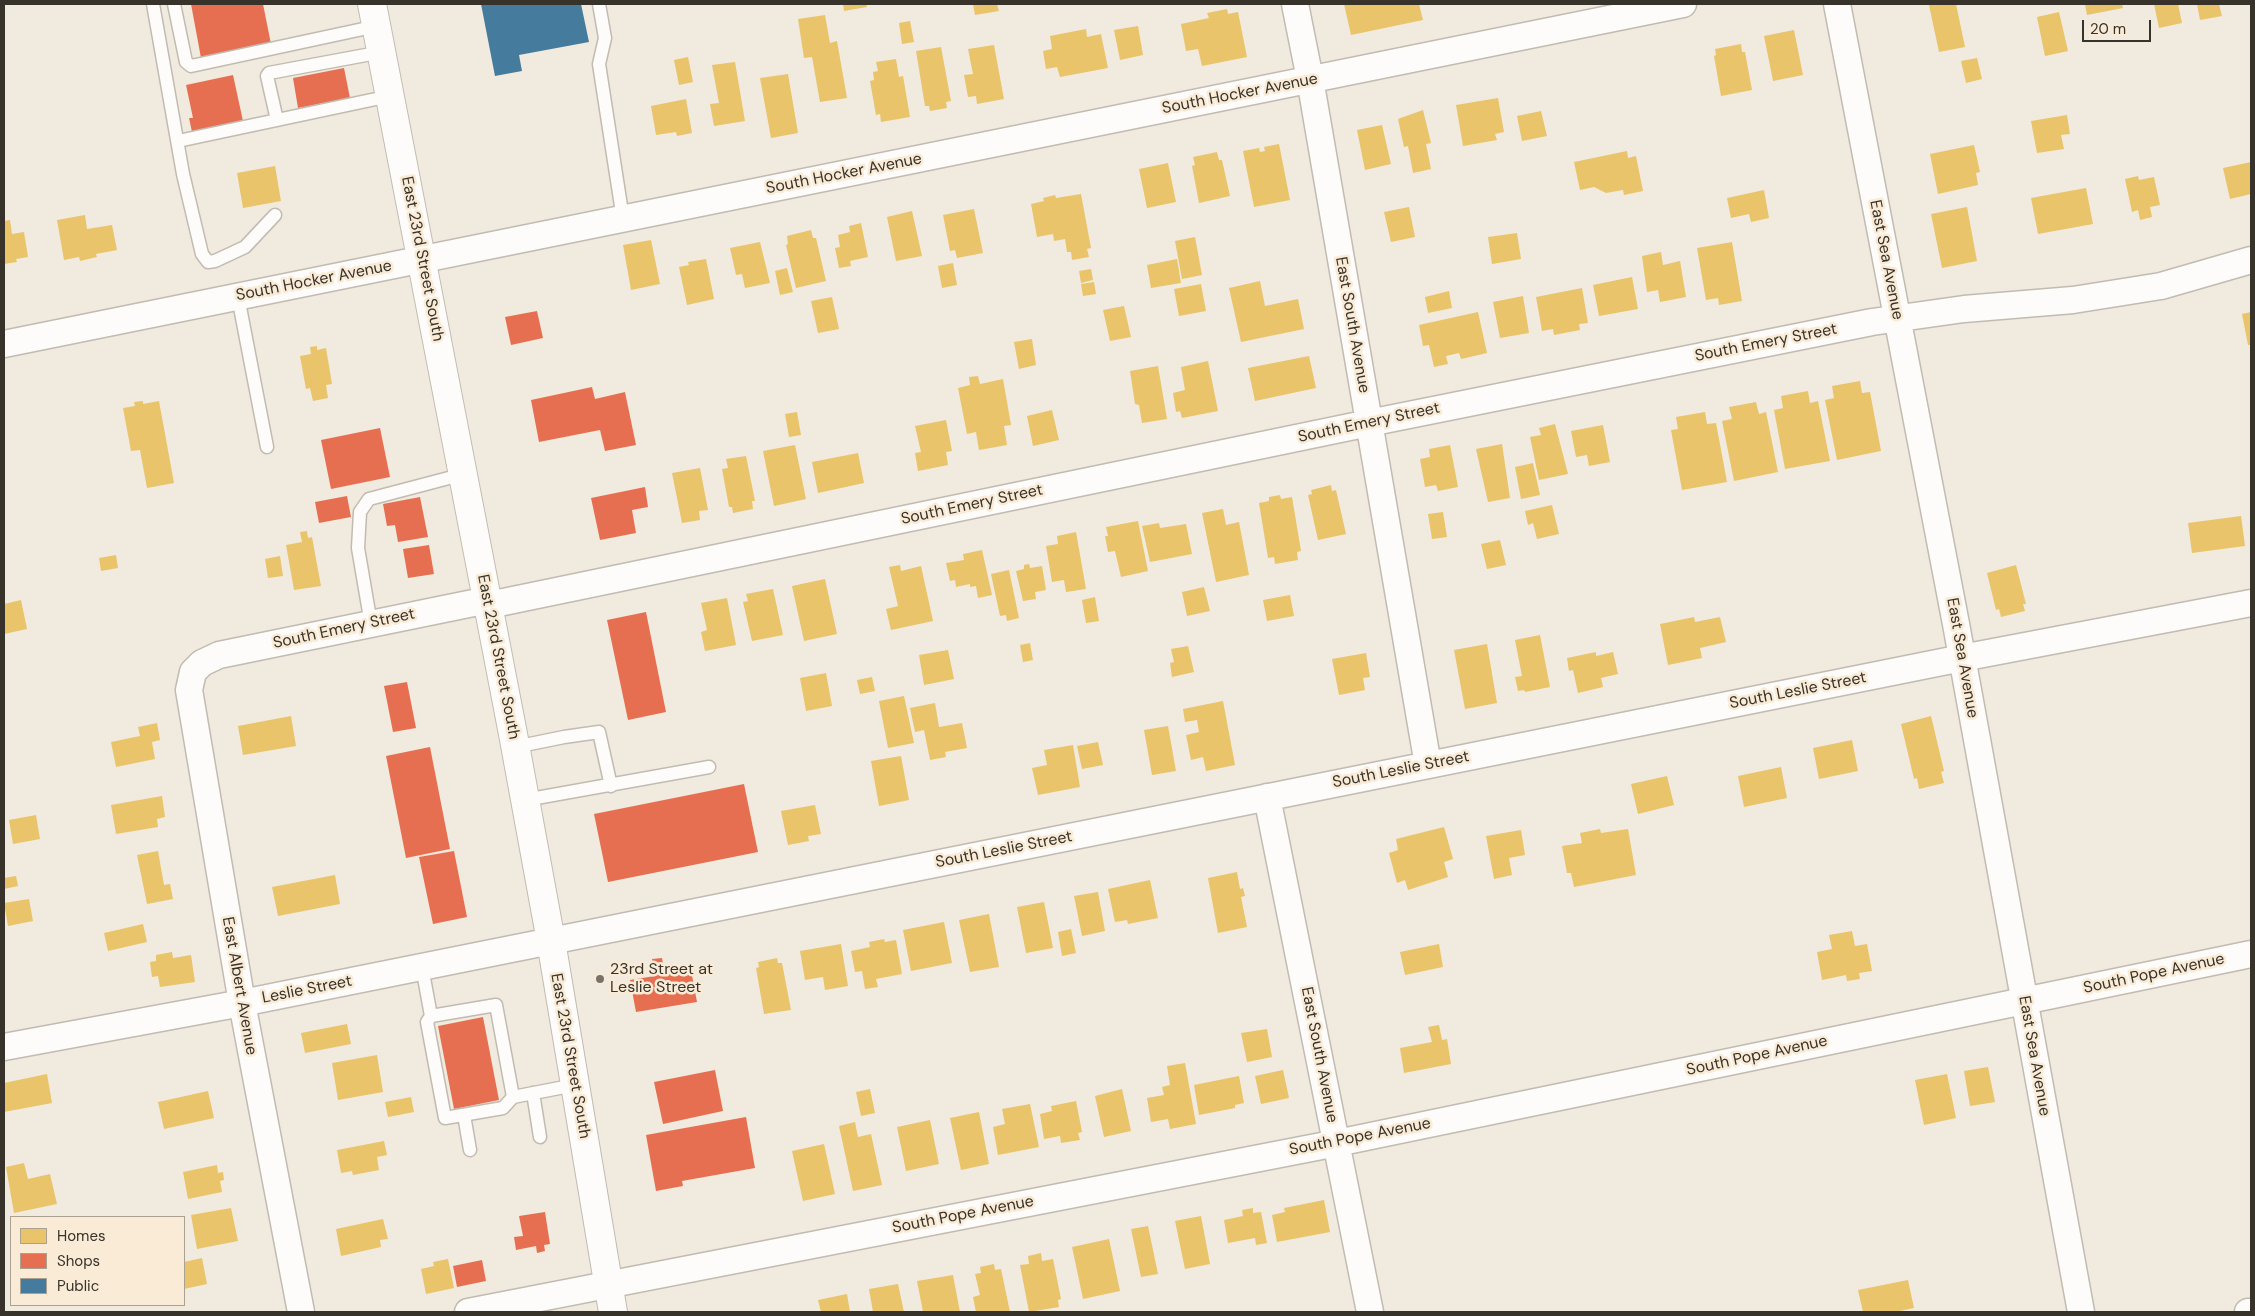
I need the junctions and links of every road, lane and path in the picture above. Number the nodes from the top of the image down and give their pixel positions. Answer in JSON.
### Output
{"nodes":[{"id":1,"x":152,"y":4,"type":"edge"},
{"id":2,"x":174,"y":4,"type":"edge"},
{"id":3,"x":599,"y":4,"type":"edge"},
{"id":4,"x":1295,"y":4,"type":"edge"},
{"id":5,"x":1683,"y":4,"type":"edge"},
{"id":6,"x":1837,"y":4,"type":"edge"},
{"id":7,"x":374,"y":15,"type":"edge"},
{"id":8,"x":382,"y":52,"type":"junction"},
{"id":9,"x":1310,"y":79,"type":"junction"},
{"id":10,"x":390,"y":96,"type":"junction"},
{"id":11,"x":276,"y":120,"type":"junction"},
{"id":12,"x":178,"y":141,"type":"junction"},
{"id":13,"x":275,"y":215,"type":"dead end"},
{"id":14,"x":624,"y":219,"type":"junction"},
{"id":15,"x":422,"y":260,"type":"junction"},
{"id":16,"x":2251,"y":260,"type":"edge"},
{"id":17,"x":238,"y":297,"type":"junction"},
{"id":18,"x":1898,"y":317,"type":"junction"},
{"id":19,"x":4,"y":344,"type":"edge"},
{"id":20,"x":1369,"y":423,"type":"junction"},
{"id":21,"x":267,"y":447,"type":"dead end"},
{"id":22,"x":464,"y":474,"type":"junction"},
{"id":23,"x":489,"y":603,"type":"junction"},
{"id":24,"x":2251,"y":603,"type":"edge"},
{"id":25,"x":371,"y":624,"type":"junction"},
{"id":26,"x":1962,"y":658,"type":"junction"},
{"id":27,"x":202,"y":663,"type":"joint"},
{"id":28,"x":515,"y":747,"type":"junction"},
{"id":29,"x":1428,"y":765,"type":"junction"},
{"id":30,"x":709,"y":767,"type":"dead end"},
{"id":31,"x":611,"y":786,"type":"junction"},
{"id":32,"x":1267,"y":797,"type":"junction"},
{"id":33,"x":525,"y":800,"type":"junction"},
{"id":34,"x":551,"y":941,"type":"junction"},
{"id":35,"x":2251,"y":954,"type":"edge"},
{"id":36,"x":422,"y":967,"type":"junction"},
{"id":37,"x":2024,"y":1001,"type":"junction"},
{"id":38,"x":242,"y":1003,"type":"junction"},
{"id":39,"x":431,"y":1016,"type":"junction"},
{"id":40,"x":4,"y":1047,"type":"edge"},
{"id":41,"x":575,"y":1085,"type":"junction"},
{"id":42,"x":533,"y":1093,"type":"junction"},
{"id":43,"x":513,"y":1097,"type":"junction"},
{"id":44,"x":464,"y":1115,"type":"junction"},
{"id":45,"x":540,"y":1137,"type":"dead end"},
{"id":46,"x":1336,"y":1143,"type":"junction"},
{"id":47,"x":470,"y":1150,"type":"dead end"},
{"id":48,"x":608,"y":1284,"type":"junction"},
{"id":49,"x":300,"y":1312,"type":"edge"},
{"id":50,"x":468,"y":1312,"type":"edge"},
{"id":51,"x":613,"y":1312,"type":"edge"},
{"id":52,"x":1370,"y":1312,"type":"edge"},
{"id":53,"x":2081,"y":1312,"type":"edge"}],
"edges":[{"from":1,"to":12,"type":"lane"},
{"from":2,"to":7,"type":"lane"},
{"from":3,"to":14,"type":"lane"},
{"from":4,"to":9,"type":"street","name":"East South Avenue"},
{"from":5,"to":9,"type":"street","name":"South Hocker Avenue"},
{"from":6,"to":18,"type":"street","name":"East Sea Avenue"},
{"from":7,"to":8,"type":"main road","name":"East 23rd Street South"},
{"from":8,"to":10,"type":"main road","name":"East 23rd Street South"},
{"from":8,"to":11,"type":"lane"},
{"from":9,"to":14,"type":"street","name":"South Hocker Avenue"},
{"from":9,"to":20,"type":"street","name":"East South Avenue"},
{"from":10,"to":11,"type":"lane"},
{"from":10,"to":15,"type":"main road","name":"East 23rd Street South"},
{"from":11,"to":12,"type":"lane"},
{"from":12,"to":13,"type":"lane"},
{"from":14,"to":15,"type":"street","name":"South Hocker Avenue"},
{"from":15,"to":17,"type":"street","name":"South Hocker Avenue"},
{"from":15,"to":22,"type":"main road","name":"East 23rd Street South"},
{"from":16,"to":18,"type":"street","name":"South Emery Street"},
{"from":17,"to":19,"type":"street","name":"South Hocker Avenue"},
{"from":17,"to":21,"type":"lane"},
{"from":18,"to":20,"type":"street","name":"South Emery Street"},
{"from":18,"to":26,"type":"street","name":"East Sea Avenue"},
{"from":20,"to":23,"type":"street","name":"South Emery Street"},
{"from":20,"to":29,"type":"street","name":"East South Avenue"},
{"from":22,"to":23,"type":"main road","name":"East 23rd Street South"},
{"from":22,"to":25,"type":"lane"},
{"from":23,"to":25,"type":"street","name":"South Emery Street"},
{"from":23,"to":28,"type":"main road","name":"East 23rd Street South"},
{"from":24,"to":26,"type":"street","name":"South Leslie Street"},
{"from":25,"to":27,"type":"street","name":"South Emery Street"},
{"from":26,"to":29,"type":"street","name":"South Leslie Street"},
{"from":26,"to":37,"type":"street","name":"East Sea Avenue"},
{"from":27,"to":38,"type":"street","name":"East Albert Avenue"},
{"from":28,"to":31,"type":"lane"},
{"from":28,"to":33,"type":"main road","name":"East 23rd Street South"},
{"from":29,"to":32,"type":"street","name":"South Leslie Street"},
{"from":30,"to":31,"type":"lane"},
{"from":31,"to":33,"type":"lane"},
{"from":32,"to":34,"type":"street","name":"South Leslie Street"},
{"from":32,"to":46,"type":"street","name":"East South Avenue"},
{"from":33,"to":34,"type":"main road","name":"East 23rd Street South"},
{"from":34,"to":36,"type":"street","name":"Leslie Street"},
{"from":34,"to":41,"type":"main road","name":"East 23rd Street South"},
{"from":35,"to":37,"type":"street","name":"South Pope Avenue"},
{"from":36,"to":38,"type":"street","name":"Leslie Street"},
{"from":36,"to":39,"type":"lane"},
{"from":37,"to":46,"type":"street","name":"South Pope Avenue"},
{"from":37,"to":53,"type":"street","name":"East Sea Avenue"},
{"from":38,"to":40,"type":"street","name":"Leslie Street"},
{"from":38,"to":49,"type":"street","name":"East Albert Avenue"},
{"from":39,"to":43,"type":"lane"},
{"from":39,"to":44,"type":"lane"},
{"from":41,"to":42,"type":"lane"},
{"from":41,"to":48,"type":"main road","name":"East 23rd Street South"},
{"from":42,"to":43,"type":"lane"},
{"from":42,"to":45,"type":"lane"},
{"from":43,"to":44,"type":"lane"},
{"from":44,"to":47,"type":"lane"},
{"from":46,"to":48,"type":"street","name":"South Pope Avenue"},
{"from":46,"to":52,"type":"street","name":"East South Avenue"},
{"from":48,"to":50,"type":"street","name":"South Pope Avenue"},
{"from":48,"to":51,"type":"main road","name":"East 23rd Street South"}]}
